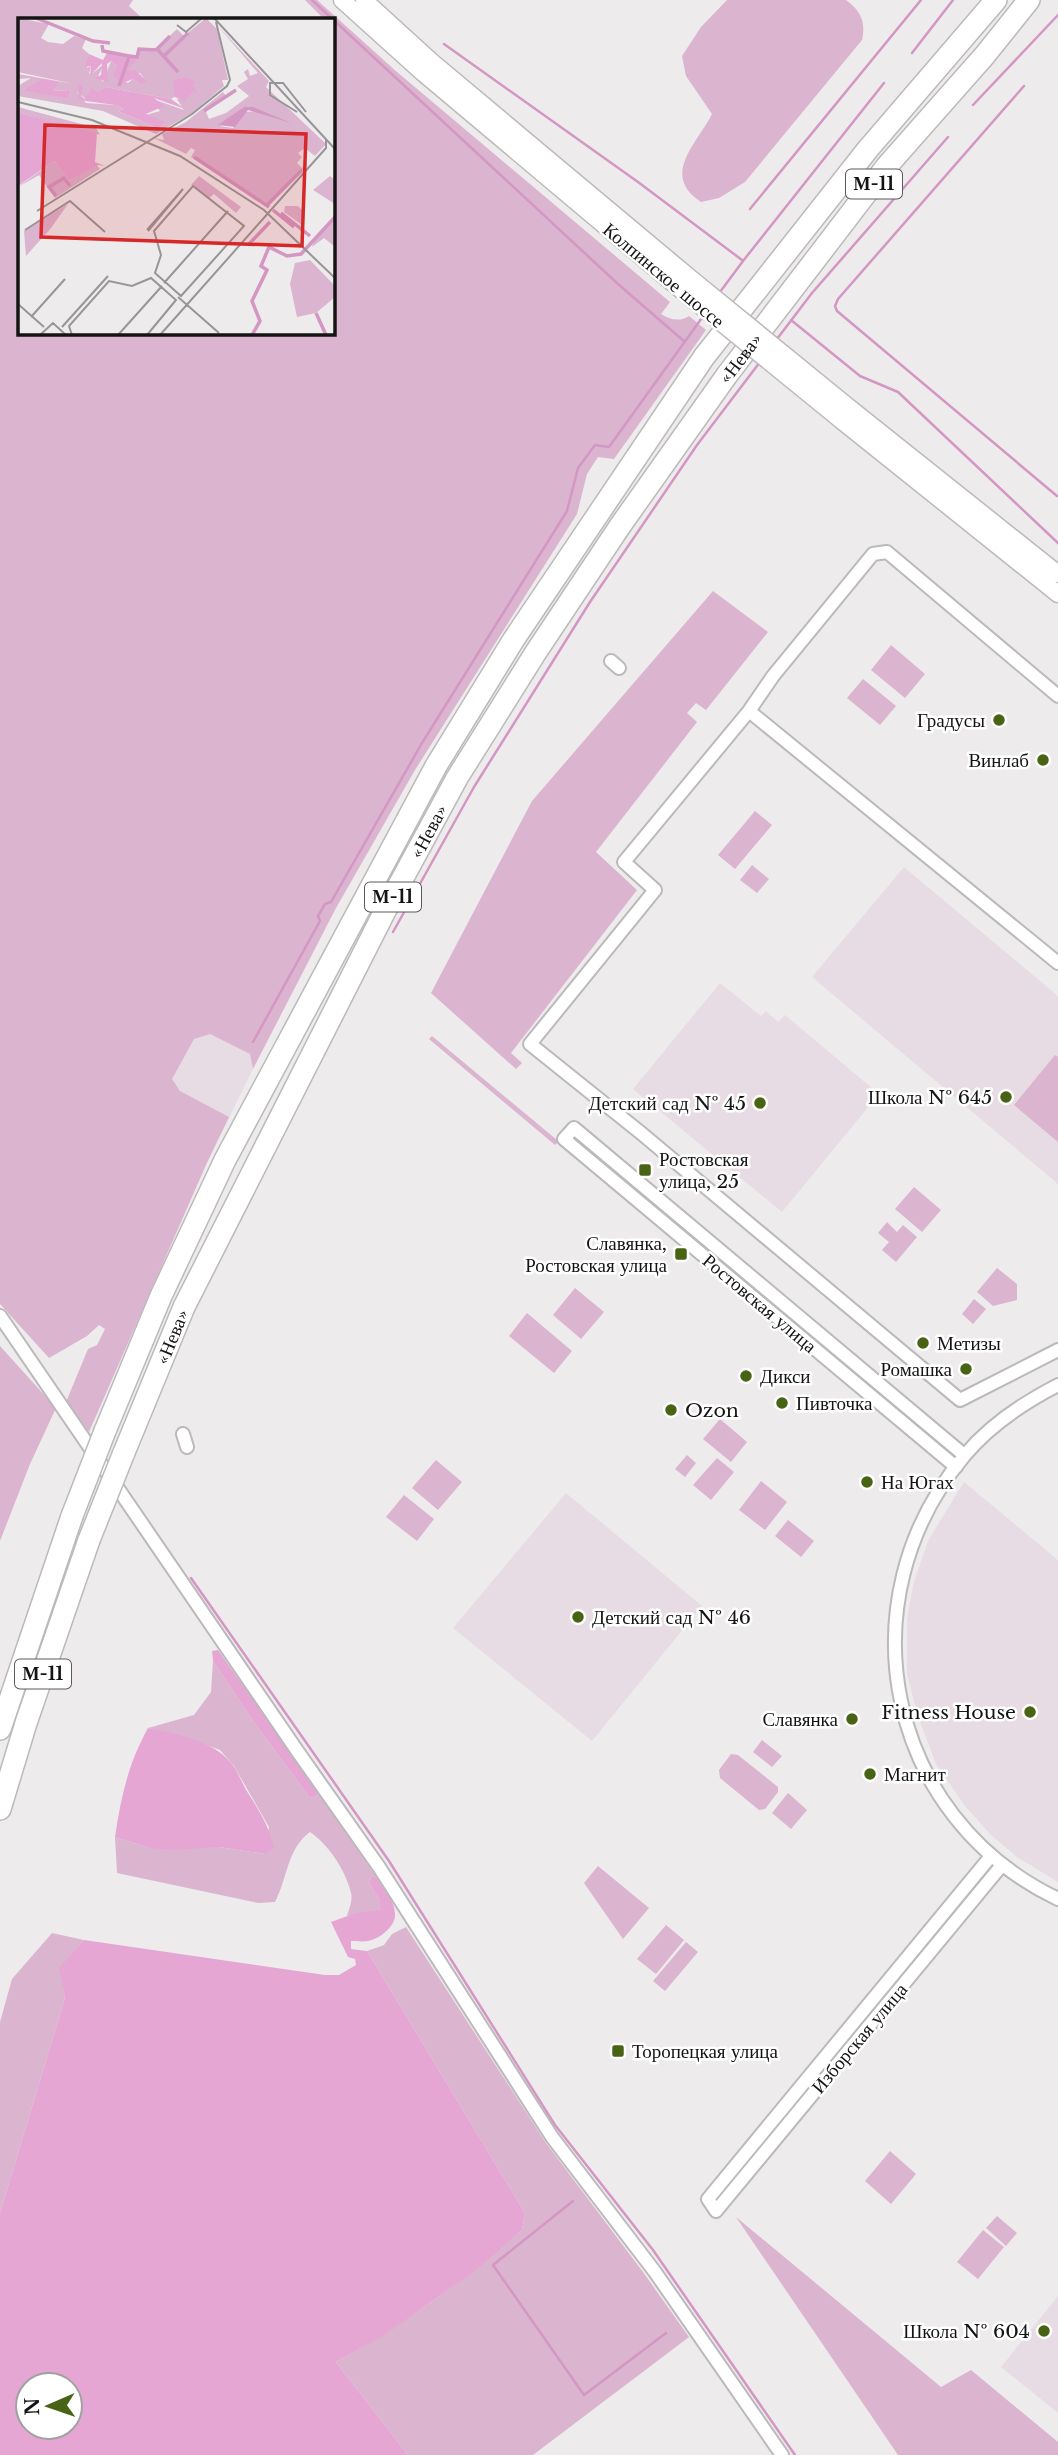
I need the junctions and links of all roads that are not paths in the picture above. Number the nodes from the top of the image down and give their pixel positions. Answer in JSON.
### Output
{"nodes":[{"id":1,"x":342,"y":0,"type":"edge"},
{"id":2,"x":364,"y":0,"type":"edge"},
{"id":3,"x":996,"y":0,"type":"edge"},
{"id":4,"x":1029,"y":0,"type":"edge"},
{"id":5,"x":685,"y":283,"type":"junction"},
{"id":6,"x":846,"y":415,"type":"junction"},
{"id":7,"x":1058,"y":575,"type":"edge"},
{"id":8,"x":1058,"y":594,"type":"edge"},
{"id":9,"x":1058,"y":696,"type":"edge"},
{"id":10,"x":749,"y":710,"type":"junction"},
{"id":11,"x":1058,"y":963,"type":"edge"},
{"id":12,"x":0,"y":1316,"type":"edge"},
{"id":13,"x":1058,"y":1350,"type":"edge"},
{"id":14,"x":1058,"y":1385,"type":"edge"},
{"id":15,"x":964,"y":1455,"type":"junction"},
{"id":16,"x":956,"y":1467,"type":"junction"},
{"id":17,"x":0,"y":1729,"type":"edge"},
{"id":18,"x":0,"y":1809,"type":"edge"},
{"id":19,"x":991,"y":1856,"type":"junction"},
{"id":20,"x":1002,"y":1865,"type":"junction"},
{"id":21,"x":1058,"y":1899,"type":"edge"},
{"id":22,"x":782,"y":2455,"type":"edge"}],
"edges":[{"from":1,"to":5,"type":"main road","name":"Колпинское шоссе"},
{"from":2,"to":5,"type":"main road","name":"Колпинское шоссе"},
{"from":3,"to":17,"type":"highway","name":"«Нева»","number":"М-11","bridge":true},
{"from":4,"to":18,"type":"highway","name":"«Нева»","number":"М-11","bridge":true},
{"from":5,"to":6,"type":"main road","name":"Колпинское шоссе","bridge":true},
{"from":6,"to":7,"type":"main road","name":"Колпинское шоссе"},
{"from":6,"to":8,"type":"main road","name":"Колпинское шоссе"},
{"from":9,"to":10,"type":"street"},
{"from":10,"to":11,"type":"street"},
{"from":10,"to":13,"type":"street"},
{"from":12,"to":22,"type":"street"},
{"from":14,"to":15,"type":"street"},
{"from":15,"to":16,"type":"street"},
{"from":15,"to":16,"type":"street","name":"Ростовская улица"},
{"from":16,"to":19,"type":"street"},
{"from":19,"to":20,"type":"street"},
{"from":19,"to":20,"type":"street","name":"Изборская улица"},
{"from":20,"to":21,"type":"street"}]}
